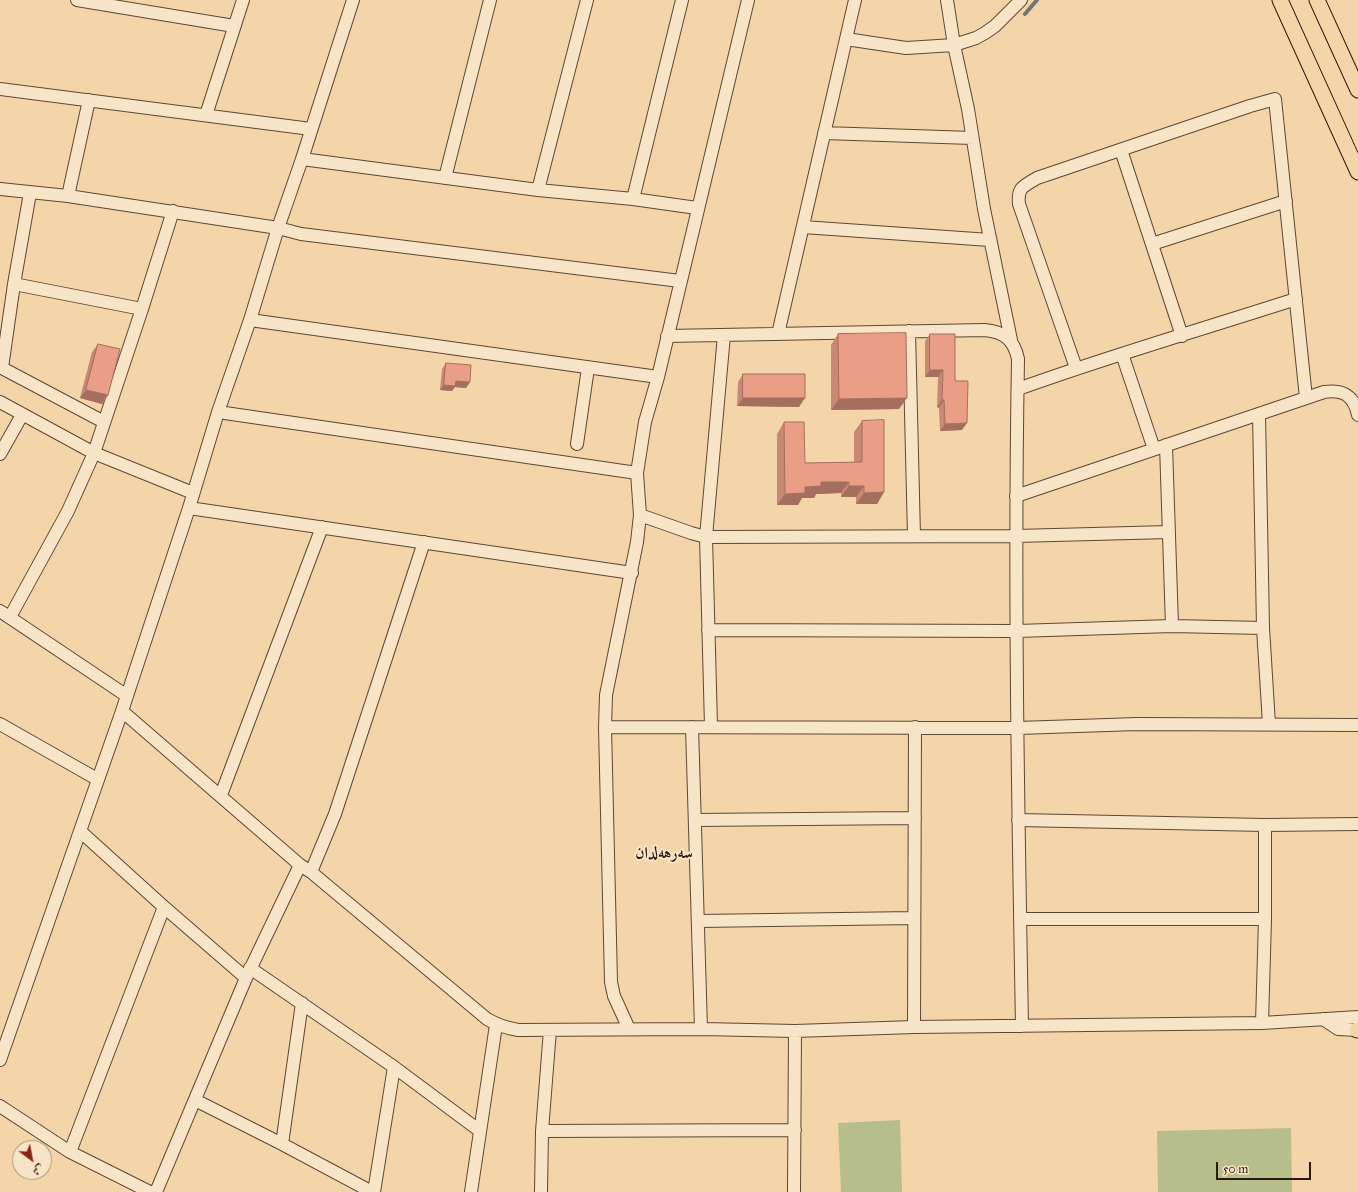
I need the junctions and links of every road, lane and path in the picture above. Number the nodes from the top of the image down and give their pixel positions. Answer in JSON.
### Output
{"nodes":[{"id":1,"x":77,"y":0,"type":"edge"},
{"id":2,"x":243,"y":0,"type":"edge"},
{"id":3,"x":353,"y":0,"type":"edge"},
{"id":4,"x":490,"y":0,"type":"edge"},
{"id":5,"x":587,"y":0,"type":"edge"},
{"id":6,"x":682,"y":0,"type":"edge"},
{"id":7,"x":748,"y":0,"type":"edge"},
{"id":8,"x":855,"y":0,"type":"edge"},
{"id":9,"x":947,"y":0,"type":"edge"},
{"id":10,"x":1021,"y":0,"type":"edge"},
{"id":11,"x":1280,"y":0,"type":"edge"},
{"id":12,"x":1317,"y":0,"type":"edge"},
{"id":13,"x":134,"y":5,"type":"edge"},
{"id":14,"x":234,"y":26,"type":"junction"},
{"id":15,"x":846,"y":39,"type":"junction"},
{"id":16,"x":954,"y":45,"type":"junction"},
{"id":17,"x":0,"y":89,"type":"edge"},
{"id":18,"x":1358,"y":90,"type":"edge"},
{"id":19,"x":89,"y":100,"type":"junction"},
{"id":20,"x":206,"y":115,"type":"junction"},
{"id":21,"x":311,"y":129,"type":"junction"},
{"id":22,"x":824,"y":133,"type":"junction"},
{"id":23,"x":972,"y":138,"type":"junction"},
{"id":24,"x":1121,"y":150,"type":"junction"},
{"id":25,"x":302,"y":159,"type":"junction"},
{"id":26,"x":1358,"y":172,"type":"edge"},
{"id":27,"x":445,"y":178,"type":"junction"},
{"id":28,"x":0,"y":189,"type":"edge"},
{"id":29,"x":538,"y":190,"type":"junction"},
{"id":30,"x":30,"y":193,"type":"junction"},
{"id":31,"x":68,"y":196,"type":"junction"},
{"id":32,"x":633,"y":199,"type":"junction"},
{"id":33,"x":1286,"y":201,"type":"junction"},
{"id":34,"x":697,"y":208,"type":"junction"},
{"id":35,"x":173,"y":211,"type":"junction"},
{"id":36,"x":803,"y":227,"type":"junction"},
{"id":37,"x":278,"y":228,"type":"junction"},
{"id":38,"x":990,"y":240,"type":"junction"},
{"id":39,"x":1152,"y":244,"type":"junction"},
{"id":40,"x":680,"y":281,"type":"junction"},
{"id":41,"x":14,"y":284,"type":"junction"},
{"id":42,"x":1296,"y":299,"type":"junction"},
{"id":43,"x":142,"y":309,"type":"junction"},
{"id":44,"x":250,"y":320,"type":"junction"},
{"id":45,"x":910,"y":331,"type":"junction"},
{"id":46,"x":778,"y":334,"type":"junction"},
{"id":47,"x":724,"y":335,"type":"junction"},
{"id":48,"x":667,"y":336,"type":"junction"},
{"id":49,"x":1182,"y":336,"type":"junction"},
{"id":50,"x":1011,"y":340,"type":"junction"},
{"id":51,"x":1122,"y":354,"type":"junction"},
{"id":52,"x":1,"y":367,"type":"edge"},
{"id":53,"x":588,"y":368,"type":"junction"},
{"id":54,"x":1076,"y":368,"type":"junction"},
{"id":55,"x":658,"y":377,"type":"junction"},
{"id":56,"x":1018,"y":389,"type":"junction"},
{"id":57,"x":1306,"y":398,"type":"junction"},
{"id":58,"x":0,"y":402,"type":"edge"},
{"id":59,"x":218,"y":412,"type":"junction"},
{"id":60,"x":1259,"y":414,"type":"junction"},
{"id":61,"x":22,"y":415,"type":"junction"},
{"id":62,"x":1358,"y":415,"type":"edge"},
{"id":63,"x":104,"y":422,"type":"junction"},
{"id":64,"x":577,"y":444,"type":"dead end"},
{"id":65,"x":1166,"y":445,"type":"junction"},
{"id":66,"x":1154,"y":449,"type":"junction"},
{"id":67,"x":94,"y":453,"type":"junction"},
{"id":68,"x":0,"y":454,"type":"edge"},
{"id":69,"x":637,"y":473,"type":"junction"},
{"id":70,"x":193,"y":494,"type":"junction"},
{"id":71,"x":1016,"y":496,"type":"junction"},
{"id":72,"x":189,"y":508,"type":"junction"},
{"id":73,"x":640,"y":515,"type":"junction"},
{"id":74,"x":322,"y":527,"type":"junction"},
{"id":75,"x":1169,"y":532,"type":"junction"},
{"id":76,"x":706,"y":536,"type":"junction"},
{"id":77,"x":914,"y":536,"type":"junction"},
{"id":78,"x":1016,"y":536,"type":"junction"},
{"id":79,"x":424,"y":542,"type":"junction"},
{"id":80,"x":632,"y":572,"type":"junction"},
{"id":81,"x":5,"y":614,"type":"edge"},
{"id":82,"x":1172,"y":626,"type":"junction"},
{"id":83,"x":1263,"y":628,"type":"junction"},
{"id":84,"x":708,"y":630,"type":"junction"},
{"id":85,"x":1017,"y":631,"type":"junction"},
{"id":86,"x":127,"y":696,"type":"junction"},
{"id":87,"x":122,"y":711,"type":"junction"},
{"id":88,"x":1269,"y":724,"type":"junction"},
{"id":89,"x":0,"y":725,"type":"edge"},
{"id":90,"x":1358,"y":725,"type":"edge"},
{"id":91,"x":711,"y":726,"type":"junction"},
{"id":92,"x":605,"y":727,"type":"junction"},
{"id":93,"x":692,"y":727,"type":"junction"},
{"id":94,"x":915,"y":727,"type":"junction"},
{"id":95,"x":1018,"y":728,"type":"junction"},
{"id":96,"x":97,"y":779,"type":"junction"},
{"id":97,"x":221,"y":795,"type":"junction"},
{"id":98,"x":915,"y":818,"type":"junction"},
{"id":99,"x":695,"y":820,"type":"junction"},
{"id":100,"x":1018,"y":820,"type":"junction"},
{"id":101,"x":1358,"y":824,"type":"edge"},
{"id":102,"x":1265,"y":825,"type":"junction"},
{"id":103,"x":80,"y":831,"type":"junction"},
{"id":104,"x":300,"y":865,"type":"junction"},
{"id":105,"x":311,"y":872,"type":"junction"},
{"id":106,"x":164,"y":907,"type":"junction"},
{"id":107,"x":914,"y":918,"type":"junction"},
{"id":108,"x":1265,"y":918,"type":"junction"},
{"id":109,"x":1020,"y":919,"type":"junction"},
{"id":110,"x":698,"y":921,"type":"junction"},
{"id":111,"x":248,"y":973,"type":"junction"},
{"id":112,"x":302,"y":1003,"type":"junction"},
{"id":113,"x":1262,"y":1023,"type":"junction"},
{"id":114,"x":496,"y":1025,"type":"junction"},
{"id":115,"x":1022,"y":1026,"type":"junction"},
{"id":116,"x":1358,"y":1026,"type":"edge"},
{"id":117,"x":914,"y":1027,"type":"junction"},
{"id":118,"x":629,"y":1029,"type":"junction"},
{"id":119,"x":701,"y":1029,"type":"junction"},
{"id":120,"x":550,"y":1030,"type":"junction"},
{"id":121,"x":795,"y":1031,"type":"junction"},
{"id":122,"x":0,"y":1060,"type":"edge"},
{"id":123,"x":394,"y":1067,"type":"junction"},
{"id":124,"x":195,"y":1100,"type":"junction"},
{"id":125,"x":0,"y":1106,"type":"edge"},
{"id":126,"x":795,"y":1130,"type":"junction"},
{"id":127,"x":480,"y":1131,"type":"junction"},
{"id":128,"x":542,"y":1131,"type":"junction"},
{"id":129,"x":282,"y":1144,"type":"junction"},
{"id":130,"x":70,"y":1152,"type":"junction"},
{"id":131,"x":150,"y":1192,"type":"edge"},
{"id":132,"x":156,"y":1192,"type":"edge"},
{"id":133,"x":373,"y":1192,"type":"edge"},
{"id":134,"x":471,"y":1192,"type":"edge"},
{"id":135,"x":541,"y":1192,"type":"edge"},
{"id":136,"x":794,"y":1192,"type":"edge"}],
"edges":[{"from":1,"to":13,"type":"street"},
{"from":2,"to":14,"type":"street"},
{"from":3,"to":21,"type":"street"},
{"from":4,"to":27,"type":"street"},
{"from":5,"to":29,"type":"street"},
{"from":6,"to":32,"type":"street"},
{"from":7,"to":34,"type":"street"},
{"from":8,"to":15,"type":"street"},
{"from":9,"to":16,"type":"street"},
{"from":10,"to":16,"type":"street"},
{"from":11,"to":26,"type":"main road"},
{"from":12,"to":18,"type":"main road"},
{"from":13,"to":14,"type":"street"},
{"from":14,"to":20,"type":"street"},
{"from":15,"to":16,"type":"street"},
{"from":15,"to":22,"type":"street"},
{"from":16,"to":23,"type":"street"},
{"from":17,"to":19,"type":"street"},
{"from":19,"to":20,"type":"street"},
{"from":19,"to":31,"type":"street"},
{"from":20,"to":21,"type":"street"},
{"from":21,"to":25,"type":"street"},
{"from":22,"to":23,"type":"street"},
{"from":22,"to":36,"type":"street"},
{"from":23,"to":38,"type":"street"},
{"from":24,"to":33,"type":"street"},
{"from":24,"to":39,"type":"street"},
{"from":24,"to":54,"type":"street"},
{"from":25,"to":27,"type":"street"},
{"from":25,"to":37,"type":"street"},
{"from":27,"to":29,"type":"street"},
{"from":28,"to":30,"type":"street"},
{"from":29,"to":32,"type":"street"},
{"from":30,"to":31,"type":"street"},
{"from":30,"to":41,"type":"street"},
{"from":31,"to":35,"type":"street"},
{"from":32,"to":34,"type":"street"},
{"from":33,"to":39,"type":"street"},
{"from":33,"to":42,"type":"street"},
{"from":34,"to":40,"type":"street"},
{"from":35,"to":37,"type":"street"},
{"from":35,"to":43,"type":"street"},
{"from":36,"to":38,"type":"street"},
{"from":36,"to":46,"type":"street"},
{"from":37,"to":40,"type":"street"},
{"from":37,"to":44,"type":"street"},
{"from":38,"to":50,"type":"street"},
{"from":39,"to":49,"type":"street"},
{"from":40,"to":48,"type":"street"},
{"from":41,"to":43,"type":"street"},
{"from":41,"to":52,"type":"street"},
{"from":42,"to":49,"type":"street"},
{"from":42,"to":57,"type":"street"},
{"from":43,"to":63,"type":"street"},
{"from":44,"to":53,"type":"street"},
{"from":44,"to":59,"type":"street"},
{"from":45,"to":46,"type":"street"},
{"from":45,"to":50,"type":"street"},
{"from":45,"to":77,"type":"street"},
{"from":46,"to":47,"type":"street"},
{"from":47,"to":48,"type":"street"},
{"from":47,"to":76,"type":"street"},
{"from":48,"to":55,"type":"street"},
{"from":49,"to":51,"type":"street"},
{"from":50,"to":56,"type":"street"},
{"from":51,"to":54,"type":"street"},
{"from":51,"to":66,"type":"street"},
{"from":52,"to":63,"type":"street"},
{"from":53,"to":55,"type":"street"},
{"from":53,"to":64,"type":"street"},
{"from":54,"to":56,"type":"street"},
{"from":55,"to":69,"type":"street"},
{"from":56,"to":71,"type":"street"},
{"from":57,"to":60,"type":"street"},
{"from":57,"to":62,"type":"street"},
{"from":58,"to":61,"type":"street"},
{"from":59,"to":69,"type":"street"},
{"from":59,"to":70,"type":"street"},
{"from":60,"to":65,"type":"street"},
{"from":60,"to":83,"type":"street"},
{"from":61,"to":67,"type":"street"},
{"from":61,"to":68,"type":"street"},
{"from":63,"to":67,"type":"street"},
{"from":65,"to":66,"type":"street"},
{"from":65,"to":75,"type":"street"},
{"from":66,"to":71,"type":"street"},
{"from":67,"to":70,"type":"street"},
{"from":67,"to":81,"type":"street"},
{"from":69,"to":73,"type":"street"},
{"from":70,"to":72,"type":"street"},
{"from":71,"to":78,"type":"street"},
{"from":72,"to":74,"type":"street"},
{"from":72,"to":86,"type":"street"},
{"from":73,"to":76,"type":"street"},
{"from":73,"to":80,"type":"street"},
{"from":74,"to":79,"type":"street"},
{"from":74,"to":97,"type":"street"},
{"from":75,"to":78,"type":"street"},
{"from":75,"to":82,"type":"street"},
{"from":76,"to":77,"type":"street"},
{"from":76,"to":84,"type":"street"},
{"from":77,"to":78,"type":"street"},
{"from":78,"to":85,"type":"street"},
{"from":79,"to":80,"type":"street"},
{"from":79,"to":105,"type":"street"},
{"from":80,"to":92,"type":"street"},
{"from":81,"to":86,"type":"street"},
{"from":82,"to":83,"type":"street"},
{"from":82,"to":85,"type":"street"},
{"from":83,"to":88,"type":"street"},
{"from":84,"to":85,"type":"street"},
{"from":84,"to":91,"type":"street"},
{"from":85,"to":95,"type":"street"},
{"from":86,"to":87,"type":"street"},
{"from":87,"to":96,"type":"street"},
{"from":87,"to":97,"type":"street"},
{"from":88,"to":90,"type":"street"},
{"from":88,"to":95,"type":"street"},
{"from":89,"to":96,"type":"street"},
{"from":91,"to":93,"type":"street"},
{"from":91,"to":94,"type":"street"},
{"from":92,"to":93,"type":"street"},
{"from":92,"to":118,"type":"street"},
{"from":93,"to":99,"type":"street"},
{"from":94,"to":95,"type":"street"},
{"from":94,"to":98,"type":"street"},
{"from":95,"to":100,"type":"street"},
{"from":96,"to":103,"type":"street"},
{"from":97,"to":104,"type":"street"},
{"from":98,"to":99,"type":"street"},
{"from":98,"to":107,"type":"street"},
{"from":99,"to":110,"type":"street"},
{"from":100,"to":102,"type":"street"},
{"from":100,"to":109,"type":"street"},
{"from":101,"to":102,"type":"street"},
{"from":102,"to":108,"type":"street"},
{"from":103,"to":106,"type":"street"},
{"from":103,"to":122,"type":"street"},
{"from":104,"to":105,"type":"street"},
{"from":104,"to":111,"type":"street"},
{"from":105,"to":114,"type":"street"},
{"from":106,"to":111,"type":"street"},
{"from":106,"to":130,"type":"street"},
{"from":107,"to":110,"type":"street"},
{"from":107,"to":117,"type":"street"},
{"from":108,"to":109,"type":"street"},
{"from":108,"to":113,"type":"street"},
{"from":109,"to":115,"type":"street"},
{"from":110,"to":119,"type":"street"},
{"from":111,"to":112,"type":"street"},
{"from":111,"to":124,"type":"street"},
{"from":112,"to":123,"type":"street"},
{"from":112,"to":129,"type":"street"},
{"from":113,"to":115,"type":"street"},
{"from":113,"to":116,"type":"street"},
{"from":114,"to":120,"type":"street"},
{"from":114,"to":127,"type":"street"},
{"from":115,"to":117,"type":"street"},
{"from":117,"to":121,"type":"street"},
{"from":118,"to":119,"type":"street"},
{"from":118,"to":120,"type":"street"},
{"from":119,"to":121,"type":"street"},
{"from":120,"to":128,"type":"street"},
{"from":121,"to":126,"type":"street"},
{"from":123,"to":127,"type":"street"},
{"from":123,"to":133,"type":"street"},
{"from":124,"to":129,"type":"street"},
{"from":124,"to":132,"type":"street"},
{"from":125,"to":130,"type":"street"},
{"from":126,"to":128,"type":"street"},
{"from":126,"to":136,"type":"street"},
{"from":127,"to":134,"type":"street"},
{"from":128,"to":135,"type":"street"},
{"from":129,"to":133,"type":"street"},
{"from":130,"to":131,"type":"street"}]}
